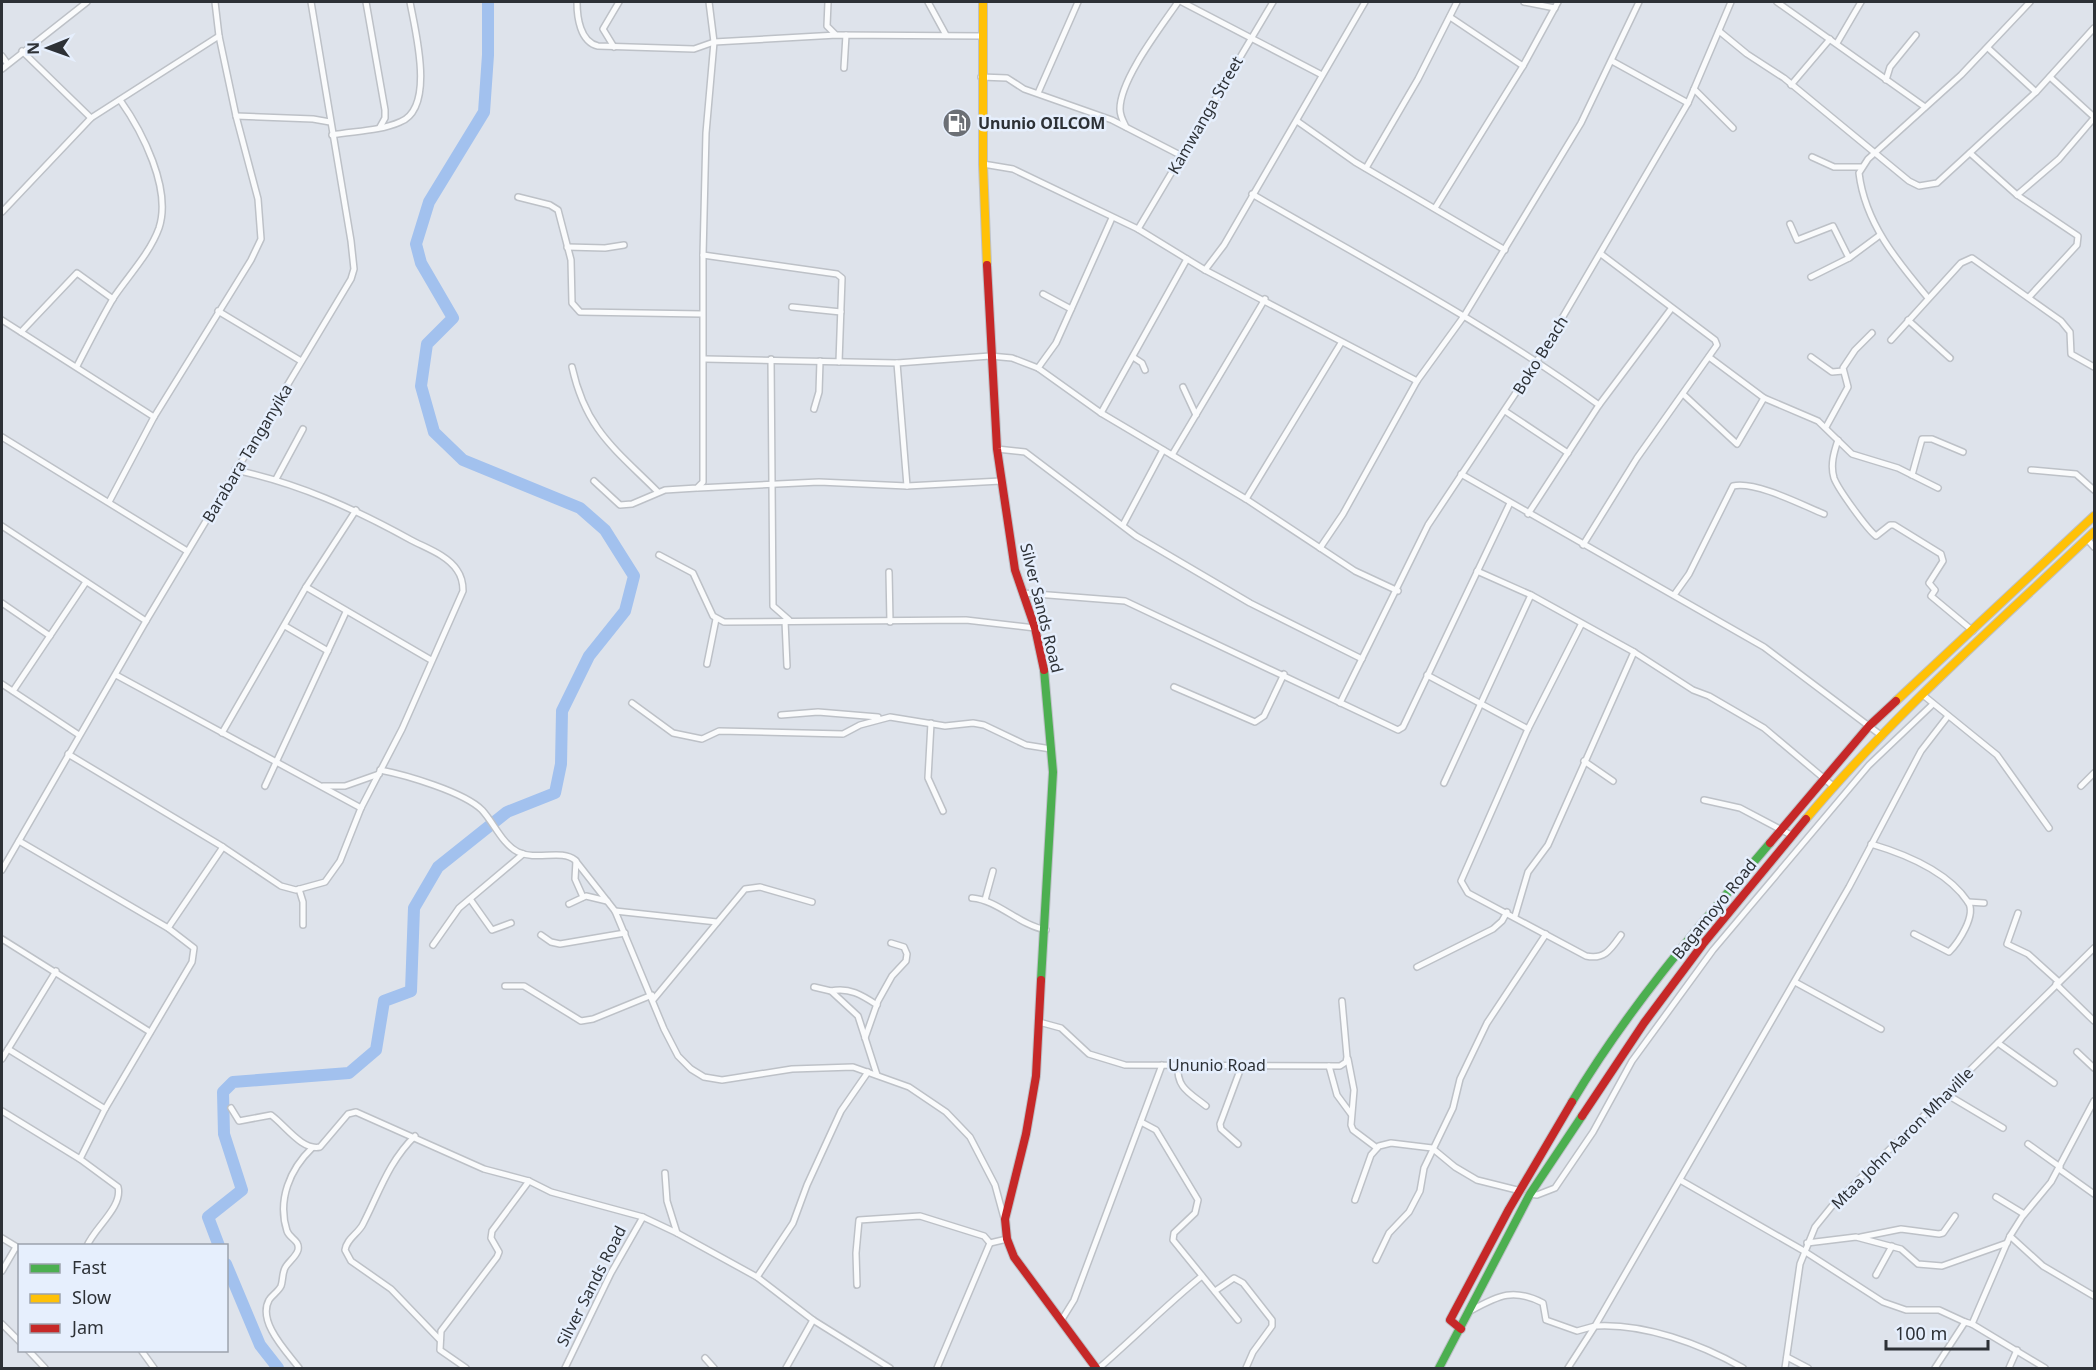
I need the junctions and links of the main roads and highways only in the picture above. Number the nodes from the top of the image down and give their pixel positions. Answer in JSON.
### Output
{"nodes":[{"id":1,"x":983,"y":2,"type":"edge"},
{"id":2,"x":2094,"y":516,"type":"edge"},
{"id":3,"x":2094,"y":532,"type":"edge"},
{"id":4,"x":1461,"y":1329,"type":"junction"},
{"id":5,"x":1098,"y":1368,"type":"edge"},
{"id":6,"x":1439,"y":1368,"type":"edge"}],
"edges":[{"from":1,"to":5,"type":"main road","name":"Silver Sands Road"},
{"from":2,"to":4,"type":"main road"},
{"from":3,"to":4,"type":"main road","name":"Bagamoyo Road"},
{"from":4,"to":6,"type":"main road","name":"Bagamoyo Road"}]}
